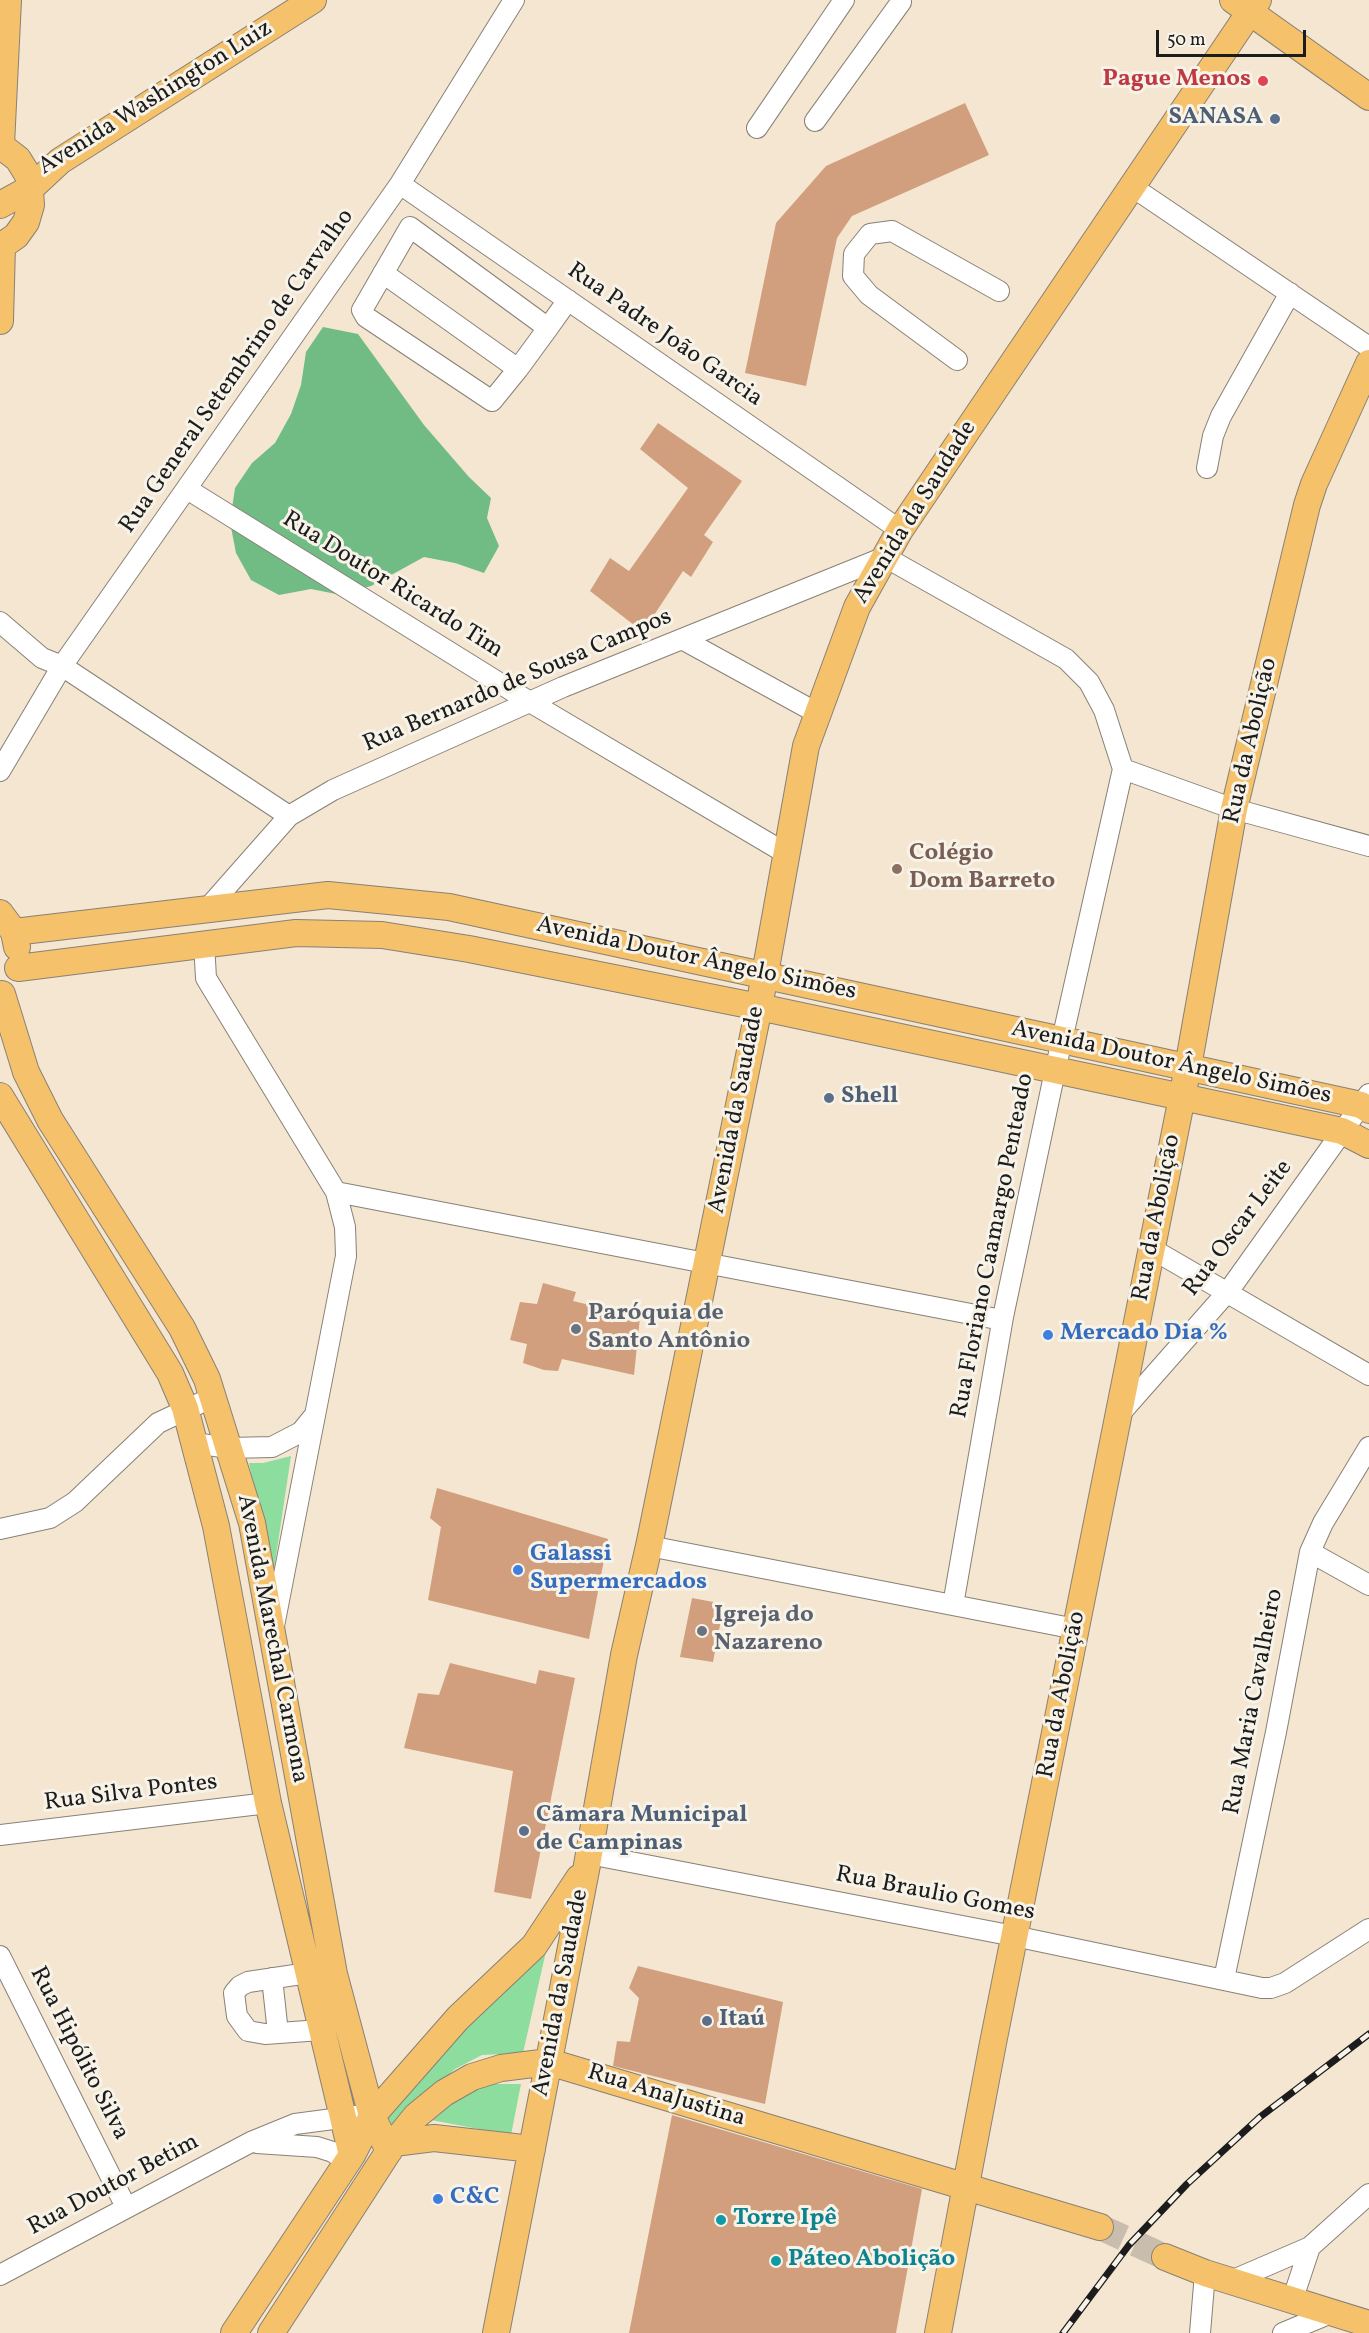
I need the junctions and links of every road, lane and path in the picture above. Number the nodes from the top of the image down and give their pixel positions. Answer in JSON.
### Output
{"nodes":[{"id":1,"x":8,"y":0,"type":"edge"},
{"id":2,"x":313,"y":0,"type":"edge"},
{"id":3,"x":514,"y":0,"type":"edge"},
{"id":4,"x":844,"y":0,"type":"edge"},
{"id":5,"x":901,"y":2,"type":"dead end"},
{"id":6,"x":1246,"y":4,"type":"edge"},
{"id":7,"x":1369,"y":97,"type":"edge"},
{"id":8,"x":814,"y":121,"type":"dead end"},
{"id":9,"x":757,"y":128,"type":"dead end"},
{"id":10,"x":0,"y":145,"type":"edge"},
{"id":11,"x":34,"y":180,"type":"junction"},
{"id":12,"x":400,"y":184,"type":"junction"},
{"id":13,"x":1131,"y":186,"type":"junction"},
{"id":14,"x":0,"y":190,"type":"edge"},
{"id":15,"x":0,"y":205,"type":"edge"},
{"id":16,"x":1,"y":247,"type":"edge"},
{"id":17,"x":383,"y":273,"type":"junction"},
{"id":18,"x":999,"y":291,"type":"dead end"},
{"id":19,"x":1290,"y":294,"type":"junction"},
{"id":20,"x":568,"y":300,"type":"junction"},
{"id":21,"x":0,"y":321,"type":"edge"},
{"id":22,"x":548,"y":328,"type":"junction"},
{"id":23,"x":1369,"y":347,"type":"edge"},
{"id":24,"x":957,"y":360,"type":"dead end"},
{"id":25,"x":1369,"y":363,"type":"edge"},
{"id":26,"x":518,"y":369,"type":"junction"},
{"id":27,"x":1208,"y":468,"type":"dead end"},
{"id":28,"x":187,"y":489,"type":"junction"},
{"id":29,"x":900,"y":531,"type":"junction"},
{"id":30,"x":885,"y":557,"type":"junction"},
{"id":31,"x":0,"y":622,"type":"edge"},
{"id":32,"x":682,"y":639,"type":"junction"},
{"id":33,"x":62,"y":666,"type":"junction"},
{"id":34,"x":530,"y":702,"type":"junction"},
{"id":35,"x":817,"y":713,"type":"junction"},
{"id":36,"x":1123,"y":769,"type":"junction"},
{"id":37,"x":0,"y":771,"type":"edge"},
{"id":38,"x":1234,"y":809,"type":"junction"},
{"id":39,"x":289,"y":816,"type":"junction"},
{"id":40,"x":1369,"y":846,"type":"edge"},
{"id":41,"x":787,"y":854,"type":"junction"},
{"id":42,"x":207,"y":909,"type":"junction"},
{"id":43,"x":7,"y":922,"type":"edge"},
{"id":44,"x":204,"y":943,"type":"junction"},
{"id":45,"x":18,"y":968,"type":"junction"},
{"id":46,"x":765,"y":974,"type":"junction"},
{"id":47,"x":1,"y":995,"type":"edge"},
{"id":48,"x":759,"y":1007,"type":"junction"},
{"id":49,"x":1061,"y":1041,"type":"junction"},
{"id":50,"x":1188,"y":1067,"type":"junction"},
{"id":51,"x":1055,"y":1071,"type":"junction"},
{"id":52,"x":0,"y":1096,"type":"edge"},
{"id":53,"x":1182,"y":1097,"type":"junction"},
{"id":54,"x":1366,"y":1103,"type":"edge"},
{"id":55,"x":1342,"y":1131,"type":"junction"},
{"id":56,"x":1369,"y":1145,"type":"edge"},
{"id":57,"x":336,"y":1192,"type":"junction"},
{"id":58,"x":1152,"y":1249,"type":"junction"},
{"id":59,"x":707,"y":1263,"type":"junction"},
{"id":60,"x":1226,"y":1294,"type":"junction"},
{"id":61,"x":1002,"y":1320,"type":"junction"},
{"id":62,"x":1369,"y":1375,"type":"edge"},
{"id":63,"x":213,"y":1397,"type":"junction"},
{"id":64,"x":185,"y":1408,"type":"junction"},
{"id":65,"x":314,"y":1416,"type":"junction"},
{"id":66,"x":1118,"y":1416,"type":"junction"},
{"id":67,"x":194,"y":1443,"type":"junction"},
{"id":68,"x":1369,"y":1447,"type":"edge"},
{"id":69,"x":229,"y":1448,"type":"junction"},
{"id":70,"x":0,"y":1529,"type":"edge"},
{"id":71,"x":650,"y":1546,"type":"junction"},
{"id":72,"x":1310,"y":1552,"type":"junction"},
{"id":73,"x":1369,"y":1584,"type":"edge"},
{"id":74,"x":953,"y":1605,"type":"junction"},
{"id":75,"x":1076,"y":1629,"type":"junction"},
{"id":76,"x":272,"y":1634,"type":"junction"},
{"id":77,"x":268,"y":1803,"type":"junction"},
{"id":78,"x":0,"y":1835,"type":"edge"},
{"id":79,"x":588,"y":1860,"type":"junction"},
{"id":80,"x":1369,"y":1929,"type":"edge"},
{"id":81,"x":1014,"y":1936,"type":"junction"},
{"id":82,"x":0,"y":1956,"type":"edge"},
{"id":83,"x":308,"y":1973,"type":"junction"},
{"id":84,"x":272,"y":1978,"type":"junction"},
{"id":85,"x":1224,"y":1980,"type":"junction"},
{"id":86,"x":321,"y":2030,"type":"junction"},
{"id":87,"x":278,"y":2033,"type":"junction"},
{"id":88,"x":549,"y":2062,"type":"junction"},
{"id":89,"x":342,"y":2116,"type":"junction"},
{"id":90,"x":372,"y":2116,"type":"junction"},
{"id":91,"x":251,"y":2142,"type":"junction"},
{"id":92,"x":392,"y":2147,"type":"junction"},
{"id":93,"x":532,"y":2149,"type":"junction"},
{"id":94,"x":350,"y":2158,"type":"junction"},
{"id":95,"x":967,"y":2187,"type":"junction"},
{"id":96,"x":1369,"y":2194,"type":"edge"},
{"id":97,"x":126,"y":2207,"type":"junction"},
{"id":98,"x":1100,"y":2226,"type":"tunnel mouth"},
{"id":99,"x":1310,"y":2247,"type":"junction"},
{"id":100,"x":1165,"y":2257,"type":"tunnel mouth"},
{"id":101,"x":1205,"y":2273,"type":"junction"},
{"id":102,"x":0,"y":2275,"type":"edge"},
{"id":103,"x":1231,"y":2281,"type":"junction"},
{"id":104,"x":1292,"y":2301,"type":"junction"},
{"id":105,"x":1331,"y":2313,"type":"junction"},
{"id":106,"x":1369,"y":2324,"type":"edge"},
{"id":107,"x":234,"y":2333,"type":"edge"},
{"id":108,"x":271,"y":2333,"type":"edge"},
{"id":109,"x":496,"y":2333,"type":"edge"},
{"id":110,"x":938,"y":2333,"type":"edge"},
{"id":111,"x":1200,"y":2333,"type":"edge"},
{"id":112,"x":1283,"y":2333,"type":"edge"}],
"edges":[{"from":1,"to":10,"type":"main road"},
{"from":2,"to":11,"type":"main road","name":"Avenida Washington Luiz"},
{"from":3,"to":12,"type":"street","name":"Rua General Setembrino de Carvalho"},
{"from":4,"to":9,"type":"street"},
{"from":5,"to":8,"type":"street"},
{"from":6,"to":7,"type":"main road"},
{"from":6,"to":13,"type":"main road","name":"Avenida da Saudade"},
{"from":10,"to":11,"type":"main road"},
{"from":11,"to":14,"type":"main road"},
{"from":11,"to":15,"type":"main road"},
{"from":11,"to":16,"type":"main road"},
{"from":12,"to":20,"type":"street","name":"Rua Padre João Garcia"},
{"from":12,"to":28,"type":"street","name":"Rua General Setembrino de Carvalho"},
{"from":13,"to":19,"type":"street"},
{"from":13,"to":29,"type":"main road","name":"Avenida da Saudade"},
{"from":16,"to":21,"type":"main road"},
{"from":17,"to":22,"type":"street"},
{"from":17,"to":26,"type":"street"},
{"from":17,"to":26,"type":"street"},
{"from":18,"to":24,"type":"street"},
{"from":19,"to":23,"type":"street"},
{"from":19,"to":27,"type":"street"},
{"from":20,"to":22,"type":"street"},
{"from":20,"to":29,"type":"street","name":"Rua Padre João Garcia"},
{"from":22,"to":26,"type":"street"},
{"from":25,"to":38,"type":"main road","name":"Rua da Abolição"},
{"from":28,"to":33,"type":"street","name":"Rua General Setembrino de Carvalho"},
{"from":28,"to":34,"type":"street","name":"Rua Doutor Ricardo Tim"},
{"from":29,"to":30,"type":"main road","name":"Avenida da Saudade"},
{"from":30,"to":32,"type":"street","name":"Rua Bernardo de Sousa Campos"},
{"from":30,"to":35,"type":"main road","name":"Avenida da Saudade"},
{"from":30,"to":36,"type":"street"},
{"from":31,"to":33,"type":"street"},
{"from":32,"to":34,"type":"street","name":"Rua Bernardo de Sousa Campos"},
{"from":32,"to":35,"type":"street"},
{"from":33,"to":37,"type":"street","name":"Rua General Setembrino de Carvalho"},
{"from":33,"to":39,"type":"street"},
{"from":34,"to":39,"type":"street","name":"Rua Bernardo de Sousa Campos"},
{"from":34,"to":41,"type":"street","name":"Rua Doutor Ricardo Tim"},
{"from":35,"to":41,"type":"main road","name":"Avenida da Saudade"},
{"from":36,"to":38,"type":"street"},
{"from":36,"to":49,"type":"street","name":"Rua Floriano Caamargo Penteado"},
{"from":38,"to":40,"type":"street"},
{"from":38,"to":50,"type":"main road","name":"Rua da Abolição"},
{"from":39,"to":42,"type":"street","name":"Rua Bernardo de Sousa Campos"},
{"from":41,"to":46,"type":"main road","name":"Avenida da Saudade"},
{"from":42,"to":43,"type":"main road","name":"Avenida Doutor Ângelo Simões"},
{"from":42,"to":46,"type":"main road","name":"Avenida Doutor Ângelo Simões"},
{"from":43,"to":45,"type":"main road"},
{"from":44,"to":45,"type":"main road","name":"Avenida Doutor Ângelo Simões"},
{"from":44,"to":48,"type":"main road","name":"Avenida Doutor Ângelo Simões"},
{"from":44,"to":57,"type":"street"},
{"from":45,"to":47,"type":"main road"},
{"from":46,"to":48,"type":"main road","name":"Avenida da Saudade"},
{"from":46,"to":49,"type":"main road","name":"Avenida Doutor Ângelo Simões"},
{"from":47,"to":63,"type":"main road","name":"Avenida Marechal Carmona"},
{"from":48,"to":51,"type":"main road","name":"Avenida Doutor Ângelo Simões"},
{"from":48,"to":59,"type":"main road","name":"Avenida da Saudade"},
{"from":49,"to":50,"type":"main road","name":"Avenida Doutor Ângelo Simões"},
{"from":49,"to":51,"type":"street","name":"Rua Floriano Caamargo Penteado"},
{"from":50,"to":53,"type":"main road","name":"Rua da Abolição"},
{"from":50,"to":54,"type":"main road","name":"Avenida Doutor Ângelo Simões"},
{"from":51,"to":53,"type":"main road","name":"Avenida Doutor Ângelo Simões"},
{"from":51,"to":61,"type":"street","name":"Rua Floriano Caamargo Penteado"},
{"from":52,"to":64,"type":"main road","name":"Avenida Marechal Carmona"},
{"from":53,"to":55,"type":"main road","name":"Avenida Doutor Ângelo Simões"},
{"from":53,"to":58,"type":"main road","name":"Rua da Abolição"},
{"from":54,"to":55,"type":"street","name":"Rua Oscar Leite"},
{"from":55,"to":56,"type":"main road","name":"Avenida Doutor Ângelo Simões"},
{"from":55,"to":60,"type":"street","name":"Rua Oscar Leite"},
{"from":57,"to":59,"type":"street"},
{"from":57,"to":65,"type":"street"},
{"from":58,"to":60,"type":"street"},
{"from":58,"to":66,"type":"main road","name":"Rua da Abolição"},
{"from":59,"to":61,"type":"street"},
{"from":59,"to":71,"type":"main road","name":"Avenida da Saudade"},
{"from":60,"to":62,"type":"street"},
{"from":60,"to":66,"type":"street","name":"Rua Oscar Leite"},
{"from":61,"to":74,"type":"street","name":"Rua Floriano Caamargo Penteado"},
{"from":63,"to":64,"type":"street"},
{"from":63,"to":69,"type":"main road","name":"Avenida Marechal Carmona"},
{"from":64,"to":67,"type":"main road","name":"Avenida Marechal Carmona"},
{"from":64,"to":70,"type":"street"},
{"from":65,"to":69,"type":"street"},
{"from":65,"to":76,"type":"street"},
{"from":66,"to":75,"type":"main road","name":"Rua da Abolição"},
{"from":67,"to":69,"type":"street"},
{"from":67,"to":77,"type":"main road","name":"Avenida Marechal Carmona"},
{"from":68,"to":72,"type":"street","name":"Rua Maria Cavalheiro"},
{"from":69,"to":76,"type":"main road","name":"Avenida Marechal Carmona"},
{"from":71,"to":74,"type":"street"},
{"from":71,"to":79,"type":"main road","name":"Avenida da Saudade"},
{"from":72,"to":73,"type":"street"},
{"from":72,"to":85,"type":"street","name":"Rua Maria Cavalheiro"},
{"from":74,"to":75,"type":"street"},
{"from":75,"to":81,"type":"main road","name":"Rua da Abolição"},
{"from":76,"to":90,"type":"main road","name":"Avenida Marechal Carmona"},
{"from":77,"to":78,"type":"street","name":"Rua Silva Pontes"},
{"from":77,"to":83,"type":"main road","name":"Avenida Marechal Carmona"},
{"from":79,"to":81,"type":"street","name":"Rua Braulio Gomes"},
{"from":79,"to":88,"type":"main road","name":"Avenida da Saudade"},
{"from":79,"to":90,"type":"main road"},
{"from":80,"to":85,"type":"street","name":"Rua Braulio Gomes"},
{"from":81,"to":85,"type":"street","name":"Rua Braulio Gomes"},
{"from":81,"to":95,"type":"main road","name":"Rua da Abolição"},
{"from":82,"to":97,"type":"street","name":"Rua Hipólito Silva"},
{"from":83,"to":84,"type":"street"},
{"from":83,"to":86,"type":"main road","name":"Avenida Marechal Carmona"},
{"from":84,"to":87,"type":"street"},
{"from":84,"to":87,"type":"street"},
{"from":86,"to":87,"type":"street"},
{"from":86,"to":89,"type":"main road","name":"Avenida Marechal Carmona"},
{"from":88,"to":92,"type":"main road","name":"Rua AnaJustina"},
{"from":88,"to":93,"type":"main road","name":"Avenida da Saudade"},
{"from":88,"to":95,"type":"main road","name":"Rua AnaJustina"},
{"from":89,"to":90,"type":"street","name":"Rua Doutor Betim"},
{"from":89,"to":91,"type":"street","name":"Rua Doutor Betim"},
{"from":89,"to":94,"type":"main road","name":"Avenida Marechal Carmona"},
{"from":90,"to":92,"type":"main road","name":"Avenida Marechal Carmona"},
{"from":90,"to":94,"type":"main road"},
{"from":91,"to":94,"type":"street"},
{"from":91,"to":97,"type":"street","name":"Rua Doutor Betim"},
{"from":92,"to":93,"type":"main road"},
{"from":92,"to":108,"type":"main road","name":"Rua AnaJustina"},
{"from":93,"to":109,"type":"main road","name":"Avenida da Saudade"},
{"from":94,"to":107,"type":"main road"},
{"from":95,"to":98,"type":"main road","name":"Rua AnaJustina"},
{"from":95,"to":110,"type":"main road","name":"Rua da Abolição"},
{"from":96,"to":99,"type":"street"},
{"from":97,"to":102,"type":"street","name":"Rua Doutor Betim"},
{"from":99,"to":103,"type":"street"},
{"from":99,"to":104,"type":"street"},
{"from":100,"to":101,"type":"main road"},
{"from":101,"to":103,"type":"main road"},
{"from":101,"to":111,"type":"street"},
{"from":103,"to":104,"type":"main road"},
{"from":104,"to":105,"type":"main road"},
{"from":105,"to":106,"type":"main road"},
{"from":105,"to":112,"type":"street"}]}
